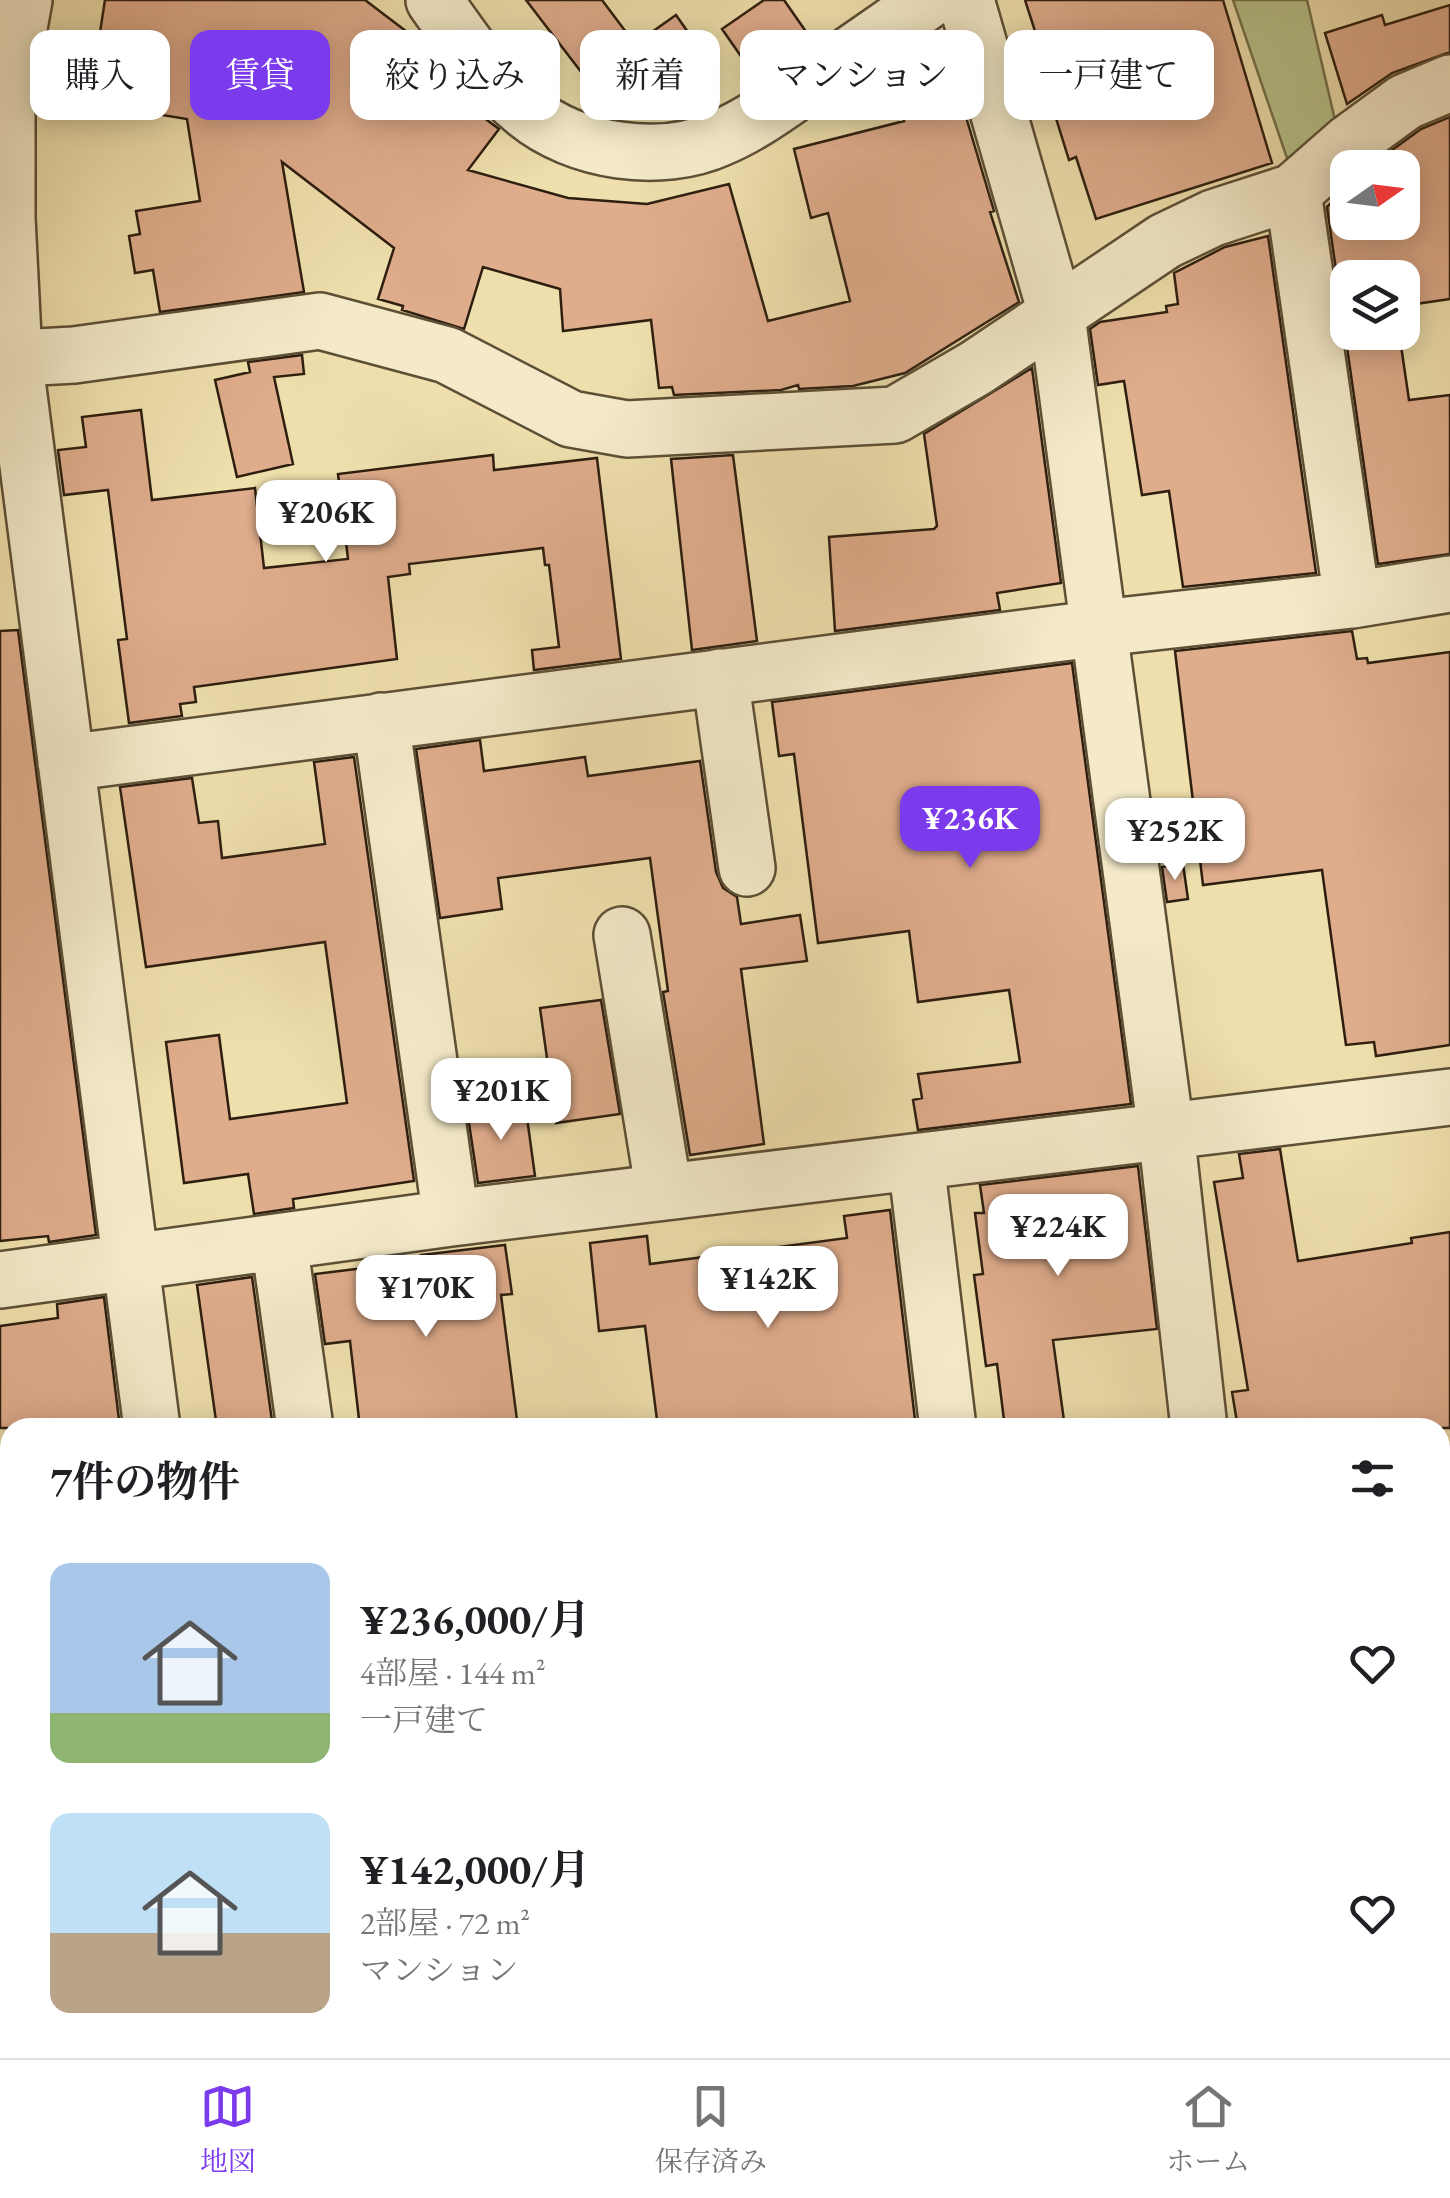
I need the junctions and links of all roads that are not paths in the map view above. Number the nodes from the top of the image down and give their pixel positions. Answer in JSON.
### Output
{"nodes":[{"id":1,"x":24,"y":0,"type":"edge"},
{"id":2,"x":434,"y":0,"type":"edge"},
{"id":3,"x":930,"y":0,"type":"edge"},
{"id":4,"x":966,"y":0,"type":"edge"},
{"id":5,"x":1449,"y":89,"type":"edge"},
{"id":6,"x":4,"y":93,"type":"edge"},
{"id":7,"x":1293,"y":192,"type":"junction"},
{"id":8,"x":1057,"y":316,"type":"junction"},
{"id":9,"x":7,"y":358,"type":"edge"},
{"id":10,"x":1450,"y":584,"type":"edge"},
{"id":11,"x":1352,"y":600,"type":"junction"},
{"id":12,"x":1101,"y":628,"type":"junction"},
{"id":13,"x":720,"y":677,"type":"junction"},
{"id":14,"x":381,"y":721,"type":"junction"},
{"id":15,"x":66,"y":763,"type":"junction"},
{"id":16,"x":747,"y":868,"type":"dead end"},
{"id":17,"x":622,"y":935,"type":"dead end"},
{"id":18,"x":1450,"y":1097,"type":"edge"},
{"id":19,"x":1166,"y":1131,"type":"junction"},
{"id":20,"x":916,"y":1162,"type":"junction"},
{"id":21,"x":664,"y":1192,"type":"junction"},
{"id":22,"x":451,"y":1218,"type":"junction"},
{"id":23,"x":279,"y":1242,"type":"junction"},
{"id":24,"x":132,"y":1263,"type":"junction"},
{"id":25,"x":0,"y":1280,"type":"edge"},
{"id":26,"x":151,"y":1418,"type":"edge"},
{"id":27,"x":303,"y":1418,"type":"edge"},
{"id":28,"x":947,"y":1418,"type":"edge"},
{"id":29,"x":1198,"y":1418,"type":"edge"}],
"edges":[{"from":1,"to":6,"type":"street"},
{"from":2,"to":3,"type":"street"},
{"from":4,"to":8,"type":"street"},
{"from":5,"to":7,"type":"street"},
{"from":6,"to":9,"type":"street"},
{"from":7,"to":8,"type":"street"},
{"from":7,"to":11,"type":"street"},
{"from":8,"to":9,"type":"street"},
{"from":8,"to":12,"type":"street"},
{"from":9,"to":15,"type":"street"},
{"from":10,"to":11,"type":"street"},
{"from":11,"to":12,"type":"street"},
{"from":12,"to":13,"type":"street"},
{"from":12,"to":19,"type":"street"},
{"from":13,"to":14,"type":"street"},
{"from":13,"to":16,"type":"street"},
{"from":14,"to":15,"type":"street"},
{"from":14,"to":22,"type":"street"},
{"from":15,"to":24,"type":"street"},
{"from":17,"to":21,"type":"street"},
{"from":18,"to":19,"type":"street"},
{"from":19,"to":20,"type":"street"},
{"from":19,"to":29,"type":"street"},
{"from":20,"to":21,"type":"street"},
{"from":20,"to":28,"type":"street"},
{"from":21,"to":22,"type":"street"},
{"from":22,"to":23,"type":"street"},
{"from":23,"to":24,"type":"street"},
{"from":23,"to":27,"type":"street"},
{"from":24,"to":25,"type":"street"},
{"from":24,"to":26,"type":"street"}]}
